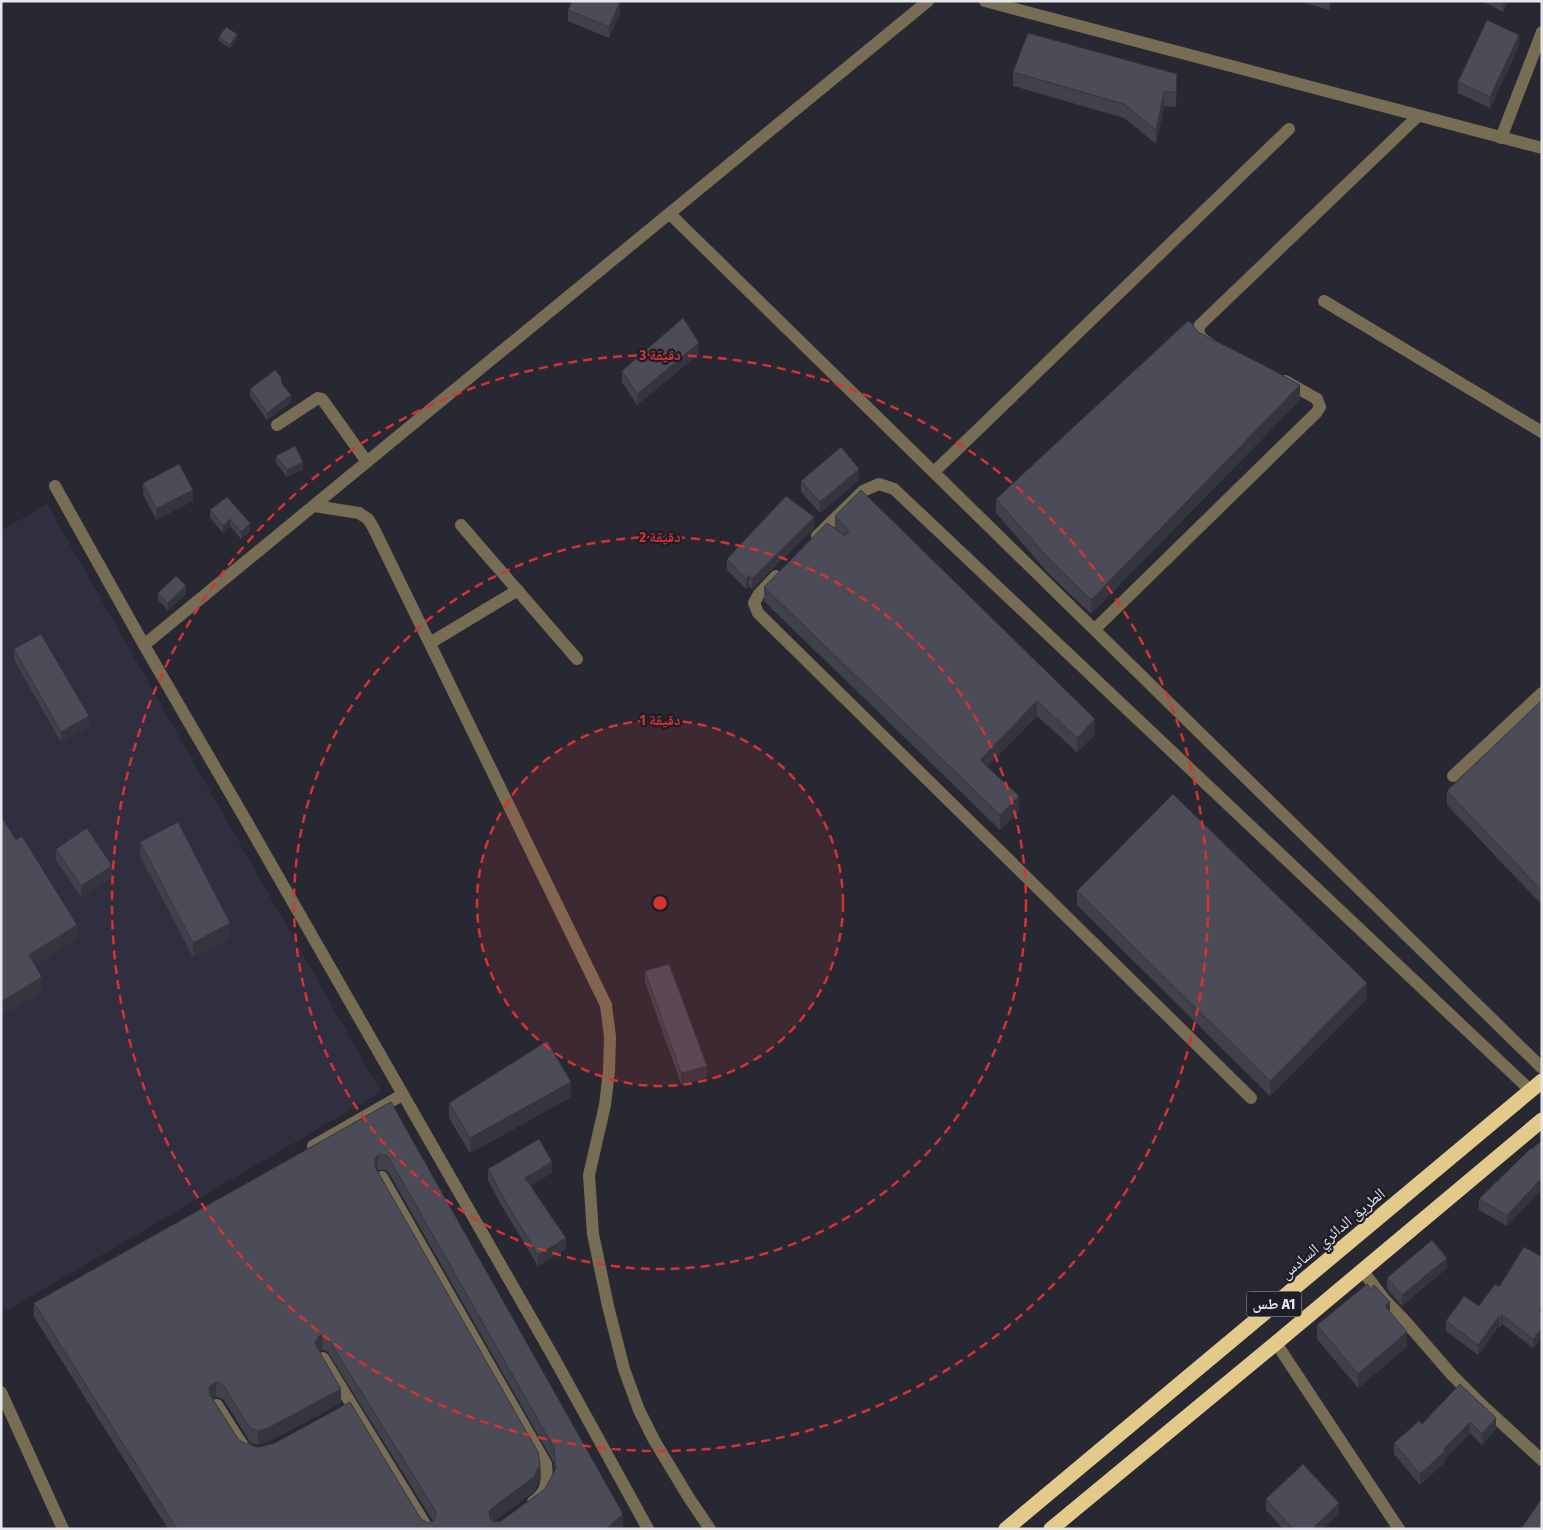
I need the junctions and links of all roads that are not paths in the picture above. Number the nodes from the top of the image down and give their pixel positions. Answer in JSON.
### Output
{"nodes":[{"id":1,"x":928,"y":1,"type":"edge"},
{"id":2,"x":986,"y":1,"type":"edge"},
{"id":3,"x":1542,"y":32,"type":"edge"},
{"id":4,"x":1418,"y":116,"type":"junction"},
{"id":5,"x":1289,"y":129,"type":"dead end"},
{"id":6,"x":1501,"y":138,"type":"junction"},
{"id":7,"x":1542,"y":148,"type":"edge"},
{"id":8,"x":670,"y":214,"type":"junction"},
{"id":9,"x":1324,"y":301,"type":"dead end"},
{"id":10,"x":1222,"y":349,"type":"edge"},
{"id":11,"x":1272,"y":375,"type":"edge"},
{"id":12,"x":277,"y":425,"type":"dead end"},
{"id":13,"x":1542,"y":432,"type":"edge"},
{"id":14,"x":368,"y":462,"type":"junction"},
{"id":15,"x":934,"y":472,"type":"junction"},
{"id":16,"x":55,"y":486,"type":"dead end"},
{"id":17,"x":314,"y":506,"type":"junction"},
{"id":18,"x":461,"y":525,"type":"dead end"},
{"id":19,"x":808,"y":546,"type":"edge"},
{"id":20,"x":787,"y":566,"type":"edge"},
{"id":21,"x":518,"y":590,"type":"junction"},
{"id":22,"x":1094,"y":629,"type":"junction"},
{"id":23,"x":430,"y":643,"type":"junction"},
{"id":24,"x":144,"y":645,"type":"junction"},
{"id":25,"x":577,"y":659,"type":"dead end"},
{"id":26,"x":1542,"y":693,"type":"edge"},
{"id":27,"x":1453,"y":776,"type":"dead end"},
{"id":28,"x":1542,"y":1068,"type":"edge"},
{"id":29,"x":1536,"y":1086,"type":"edge"},
{"id":30,"x":402,"y":1095,"type":"junction"},
{"id":31,"x":1251,"y":1098,"type":"dead end"},
{"id":32,"x":1542,"y":1120,"type":"edge"},
{"id":33,"x":306,"y":1150,"type":"edge"},
{"id":34,"x":382,"y":1176,"type":"edge"},
{"id":35,"x":1362,"y":1270,"type":"junction"},
{"id":36,"x":1276,"y":1343,"type":"junction"},
{"id":37,"x":323,"y":1358,"type":"edge"},
{"id":38,"x":1,"y":1392,"type":"edge"},
{"id":39,"x":217,"y":1405,"type":"edge"},
{"id":40,"x":264,"y":1452,"type":"edge"},
{"id":41,"x":1542,"y":1460,"type":"edge"},
{"id":42,"x":526,"y":1507,"type":"edge"},
{"id":43,"x":63,"y":1529,"type":"edge"},
{"id":44,"x":428,"y":1529,"type":"edge"},
{"id":45,"x":648,"y":1529,"type":"edge"},
{"id":46,"x":710,"y":1529,"type":"edge"},
{"id":47,"x":1006,"y":1529,"type":"edge"},
{"id":48,"x":1051,"y":1529,"type":"edge"},
{"id":49,"x":1398,"y":1529,"type":"edge"}],
"edges":[{"from":1,"to":8,"type":"street"},
{"from":2,"to":4,"type":"street"},
{"from":3,"to":6,"type":"street"},
{"from":4,"to":6,"type":"street"},
{"from":4,"to":10,"type":"street"},
{"from":5,"to":15,"type":"street"},
{"from":6,"to":7,"type":"street"},
{"from":8,"to":14,"type":"street"},
{"from":8,"to":15,"type":"street"},
{"from":9,"to":13,"type":"street"},
{"from":11,"to":22,"type":"street"},
{"from":12,"to":14,"type":"street"},
{"from":14,"to":17,"type":"street"},
{"from":15,"to":22,"type":"street"},
{"from":16,"to":24,"type":"street"},
{"from":17,"to":23,"type":"street"},
{"from":17,"to":24,"type":"street"},
{"from":18,"to":21,"type":"street"},
{"from":19,"to":29,"type":"street"},
{"from":20,"to":31,"type":"street"},
{"from":21,"to":23,"type":"street"},
{"from":21,"to":25,"type":"street"},
{"from":22,"to":28,"type":"street"},
{"from":23,"to":46,"type":"street"},
{"from":24,"to":30,"type":"street"},
{"from":26,"to":27,"type":"street"},
{"from":29,"to":47,"type":"highway","name":"الطريق الدائري السادس","number":"طس A1"},
{"from":30,"to":33,"type":"street"},
{"from":30,"to":45,"type":"street"},
{"from":32,"to":35,"type":"highway","number":"طس A1"},
{"from":34,"to":42,"type":"street"},
{"from":35,"to":36,"type":"highway","number":"طس A1"},
{"from":35,"to":41,"type":"street"},
{"from":36,"to":48,"type":"highway","number":"طس A1"},
{"from":36,"to":49,"type":"street"},
{"from":37,"to":44,"type":"street"},
{"from":38,"to":43,"type":"street"},
{"from":39,"to":40,"type":"street"}]}
